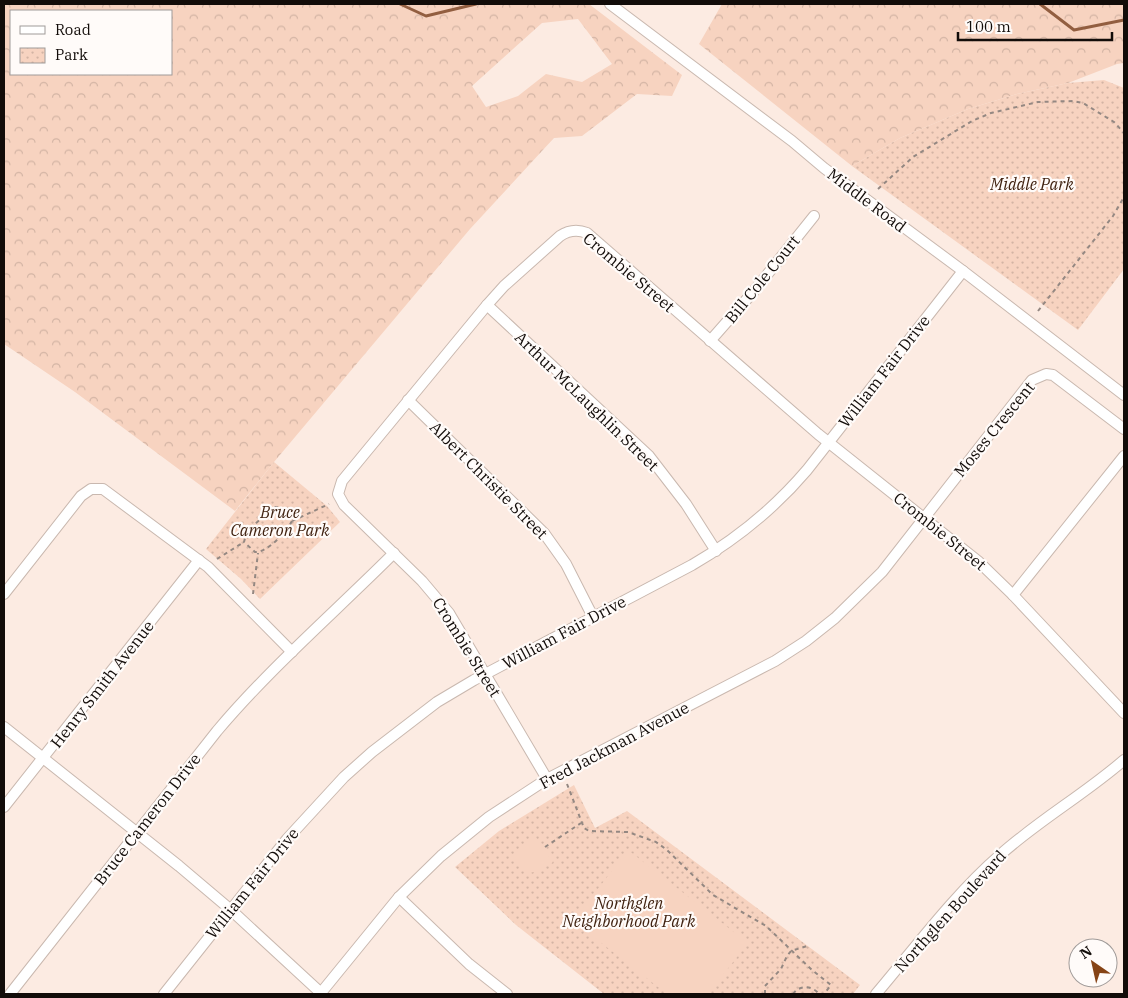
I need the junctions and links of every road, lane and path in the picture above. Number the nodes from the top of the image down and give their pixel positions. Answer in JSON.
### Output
{"nodes":[{"id":1,"x":610,"y":4,"type":"edge"},
{"id":2,"x":1124,"y":133,"type":"edge"},
{"id":3,"x":878,"y":189,"type":"dead end"},
{"id":4,"x":1124,"y":197,"type":"edge"},
{"id":5,"x":814,"y":216,"type":"dead end"},
{"id":6,"x":963,"y":271,"type":"junction"},
{"id":7,"x":487,"y":306,"type":"junction"},
{"id":8,"x":1038,"y":311,"type":"dead end"},
{"id":9,"x":710,"y":341,"type":"junction"},
{"id":10,"x":1124,"y":396,"type":"edge"},
{"id":11,"x":408,"y":400,"type":"junction"},
{"id":12,"x":1124,"y":429,"type":"edge"},
{"id":13,"x":828,"y":442,"type":"junction"},
{"id":14,"x":1124,"y":456,"type":"edge"},
{"id":15,"x":329,"y":504,"type":"dead end"},
{"id":16,"x":924,"y":518,"type":"junction"},
{"id":17,"x":292,"y":521,"type":"junction"},
{"id":18,"x":244,"y":542,"type":"junction"},
{"id":19,"x":716,"y":551,"type":"junction"},
{"id":20,"x":258,"y":553,"type":"junction"},
{"id":21,"x":394,"y":553,"type":"junction"},
{"id":22,"x":199,"y":560,"type":"junction"},
{"id":23,"x":217,"y":560,"type":"dead end"},
{"id":24,"x":4,"y":594,"type":"edge"},
{"id":25,"x":253,"y":594,"type":"dead end"},
{"id":26,"x":1013,"y":595,"type":"junction"},
{"id":27,"x":593,"y":617,"type":"junction"},
{"id":28,"x":292,"y":652,"type":"junction"},
{"id":29,"x":486,"y":673,"type":"junction"},
{"id":30,"x":1124,"y":713,"type":"edge"},
{"id":31,"x":4,"y":727,"type":"edge"},
{"id":32,"x":43,"y":758,"type":"junction"},
{"id":33,"x":1124,"y":760,"type":"edge"},
{"id":34,"x":548,"y":779,"type":"junction"},
{"id":35,"x":567,"y":784,"type":"dead end"},
{"id":36,"x":4,"y":807,"type":"edge"},
{"id":37,"x":581,"y":823,"type":"junction"},
{"id":38,"x":136,"y":832,"type":"junction"},
{"id":39,"x":546,"y":848,"type":"dead end"},
{"id":40,"x":399,"y":897,"type":"junction"},
{"id":41,"x":231,"y":910,"type":"junction"},
{"id":42,"x":808,"y":946,"type":"dead end"},
{"id":43,"x":791,"y":951,"type":"junction"},
{"id":44,"x":10,"y":994,"type":"edge"},
{"id":45,"x":164,"y":994,"type":"edge"},
{"id":46,"x":321,"y":994,"type":"edge"},
{"id":47,"x":507,"y":994,"type":"edge"},
{"id":48,"x":765,"y":994,"type":"edge"},
{"id":49,"x":793,"y":994,"type":"edge"},
{"id":50,"x":819,"y":994,"type":"edge"},
{"id":51,"x":824,"y":994,"type":"edge"},
{"id":52,"x":876,"y":994,"type":"edge"}],
"edges":[{"from":1,"to":6,"type":"street","name":"Middle Road"},
{"from":2,"to":3,"type":"path"},
{"from":4,"to":8,"type":"path"},
{"from":5,"to":9,"type":"street","name":"Bill Cole Court"},
{"from":6,"to":10,"type":"street","name":"Middle Road"},
{"from":6,"to":13,"type":"street","name":"William Fair Drive"},
{"from":7,"to":9,"type":"street","name":"Crombie Street"},
{"from":7,"to":11,"type":"street","name":"Crombie Street"},
{"from":7,"to":19,"type":"street","name":"Arthur McLaughlin Street"},
{"from":9,"to":13,"type":"street","name":"Crombie Street"},
{"from":11,"to":21,"type":"street","name":"Crombie Street"},
{"from":11,"to":27,"type":"street","name":"Albert Christie Street"},
{"from":12,"to":16,"type":"street","name":"Moses Crescent"},
{"from":13,"to":16,"type":"street","name":"Crombie Street"},
{"from":13,"to":19,"type":"street","name":"William Fair Drive"},
{"from":14,"to":26,"type":"street"},
{"from":15,"to":17,"type":"path"},
{"from":16,"to":26,"type":"street","name":"Crombie Street"},
{"from":16,"to":34,"type":"street","name":"Fred Jackman Avenue"},
{"from":17,"to":18,"type":"path"},
{"from":17,"to":20,"type":"path"},
{"from":18,"to":20,"type":"path"},
{"from":18,"to":23,"type":"path"},
{"from":19,"to":27,"type":"street","name":"William Fair Drive"},
{"from":20,"to":25,"type":"path"},
{"from":21,"to":28,"type":"street","name":"Bruce Cameron Drive"},
{"from":21,"to":29,"type":"street","name":"Crombie Street"},
{"from":22,"to":24,"type":"street"},
{"from":22,"to":28,"type":"street"},
{"from":22,"to":32,"type":"street","name":"Henry Smith Avenue"},
{"from":26,"to":30,"type":"street","name":"Crombie Street"},
{"from":27,"to":29,"type":"street","name":"William Fair Drive"},
{"from":28,"to":38,"type":"street","name":"Bruce Cameron Drive"},
{"from":29,"to":34,"type":"street","name":"Crombie Street"},
{"from":29,"to":41,"type":"street","name":"William Fair Drive"},
{"from":31,"to":32,"type":"street"},
{"from":32,"to":36,"type":"street","name":"Henry Smith Avenue"},
{"from":32,"to":38,"type":"street"},
{"from":33,"to":52,"type":"street","name":"Northglen Boulevard"},
{"from":34,"to":40,"type":"street","name":"Fred Jackman Avenue"},
{"from":35,"to":37,"type":"path"},
{"from":37,"to":39,"type":"path"},
{"from":37,"to":43,"type":"path"},
{"from":38,"to":41,"type":"street"},
{"from":38,"to":44,"type":"street","name":"Bruce Cameron Drive"},
{"from":40,"to":46,"type":"street","name":"Fred Jackman Avenue"},
{"from":40,"to":47,"type":"street"},
{"from":41,"to":45,"type":"street","name":"William Fair Drive"},
{"from":41,"to":46,"type":"street"},
{"from":42,"to":43,"type":"path"},
{"from":43,"to":48,"type":"path"},
{"from":43,"to":51,"type":"path"},
{"from":49,"to":50,"type":"path"}]}
